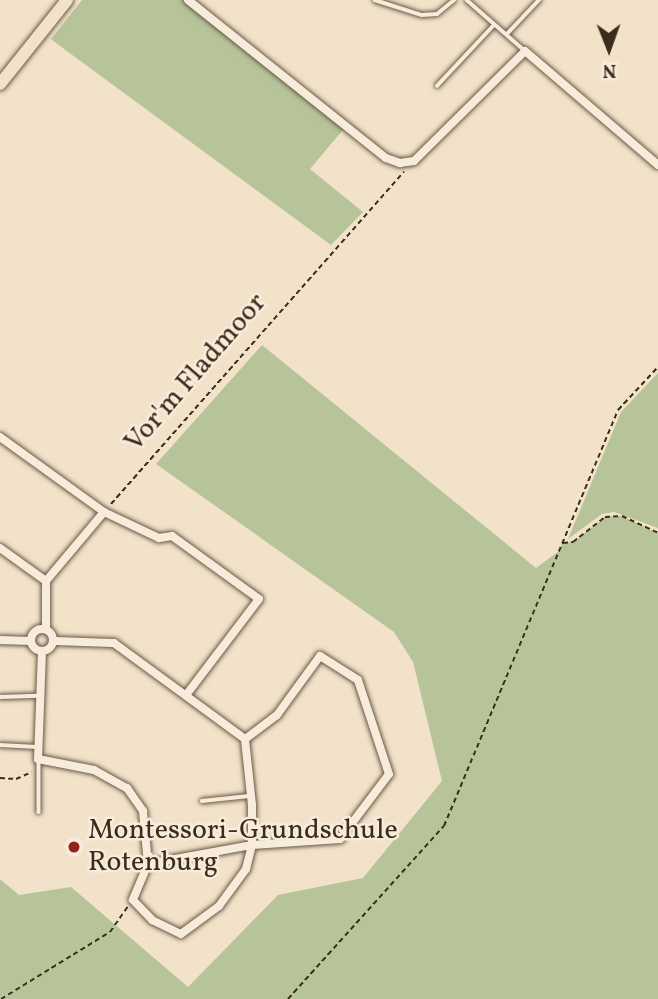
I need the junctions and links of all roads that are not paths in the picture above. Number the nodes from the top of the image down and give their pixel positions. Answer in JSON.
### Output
{"nodes":[{"id":1,"x":67,"y":0,"type":"edge"},
{"id":2,"x":188,"y":0,"type":"edge"},
{"id":3,"x":375,"y":0,"type":"edge"},
{"id":4,"x":454,"y":0,"type":"edge"},
{"id":5,"x":467,"y":0,"type":"edge"},
{"id":6,"x":539,"y":0,"type":"edge"},
{"id":7,"x":494,"y":25,"type":"junction"},
{"id":8,"x":507,"y":34,"type":"junction"},
{"id":9,"x":525,"y":51,"type":"junction"},
{"id":10,"x":0,"y":84,"type":"edge"},
{"id":11,"x":437,"y":86,"type":"dead end"},
{"id":12,"x":658,"y":164,"type":"edge"},
{"id":13,"x":0,"y":437,"type":"edge"},
{"id":14,"x":104,"y":512,"type":"junction"},
{"id":15,"x":0,"y":548,"type":"edge"},
{"id":16,"x":46,"y":581,"type":"junction"},
{"id":17,"x":46,"y":629,"type":"junction"},
{"id":18,"x":0,"y":640,"type":"edge"},
{"id":19,"x":31,"y":641,"type":"junction"},
{"id":20,"x":53,"y":641,"type":"junction"},
{"id":21,"x":41,"y":651,"type":"junction"},
{"id":22,"x":186,"y":695,"type":"junction"},
{"id":23,"x":40,"y":696,"type":"junction"},
{"id":24,"x":0,"y":697,"type":"edge"},
{"id":25,"x":245,"y":739,"type":"junction"},
{"id":26,"x":0,"y":745,"type":"edge"},
{"id":27,"x":39,"y":747,"type":"junction"},
{"id":28,"x":38,"y":759,"type":"junction"},
{"id":29,"x":251,"y":796,"type":"junction"},
{"id":30,"x":202,"y":801,"type":"dead end"},
{"id":31,"x":39,"y":812,"type":"dead end"},
{"id":32,"x":251,"y":845,"type":"junction"},
{"id":33,"x":148,"y":864,"type":"junction"}],
"edges":[{"from":1,"to":10,"type":"main road"},
{"from":2,"to":9,"type":"street"},
{"from":3,"to":4,"type":"lane"},
{"from":5,"to":7,"type":"lane"},
{"from":6,"to":8,"type":"lane"},
{"from":7,"to":8,"type":"lane"},
{"from":7,"to":11,"type":"lane"},
{"from":8,"to":9,"type":"lane"},
{"from":9,"to":12,"type":"street"},
{"from":13,"to":14,"type":"street"},
{"from":14,"to":16,"type":"street"},
{"from":14,"to":22,"type":"street"},
{"from":15,"to":16,"type":"street"},
{"from":16,"to":17,"type":"street"},
{"from":17,"to":19,"type":"street"},
{"from":17,"to":20,"type":"street"},
{"from":18,"to":19,"type":"street"},
{"from":19,"to":21,"type":"street"},
{"from":20,"to":21,"type":"street"},
{"from":20,"to":22,"type":"street"},
{"from":21,"to":23,"type":"street"},
{"from":22,"to":25,"type":"street"},
{"from":23,"to":24,"type":"lane"},
{"from":23,"to":27,"type":"street"},
{"from":25,"to":29,"type":"street"},
{"from":25,"to":32,"type":"street"},
{"from":26,"to":27,"type":"lane"},
{"from":27,"to":28,"type":"street"},
{"from":28,"to":31,"type":"lane"},
{"from":28,"to":33,"type":"street"},
{"from":29,"to":30,"type":"lane"},
{"from":29,"to":32,"type":"street"},
{"from":32,"to":33,"type":"street"},
{"from":32,"to":33,"type":"street"}]}
